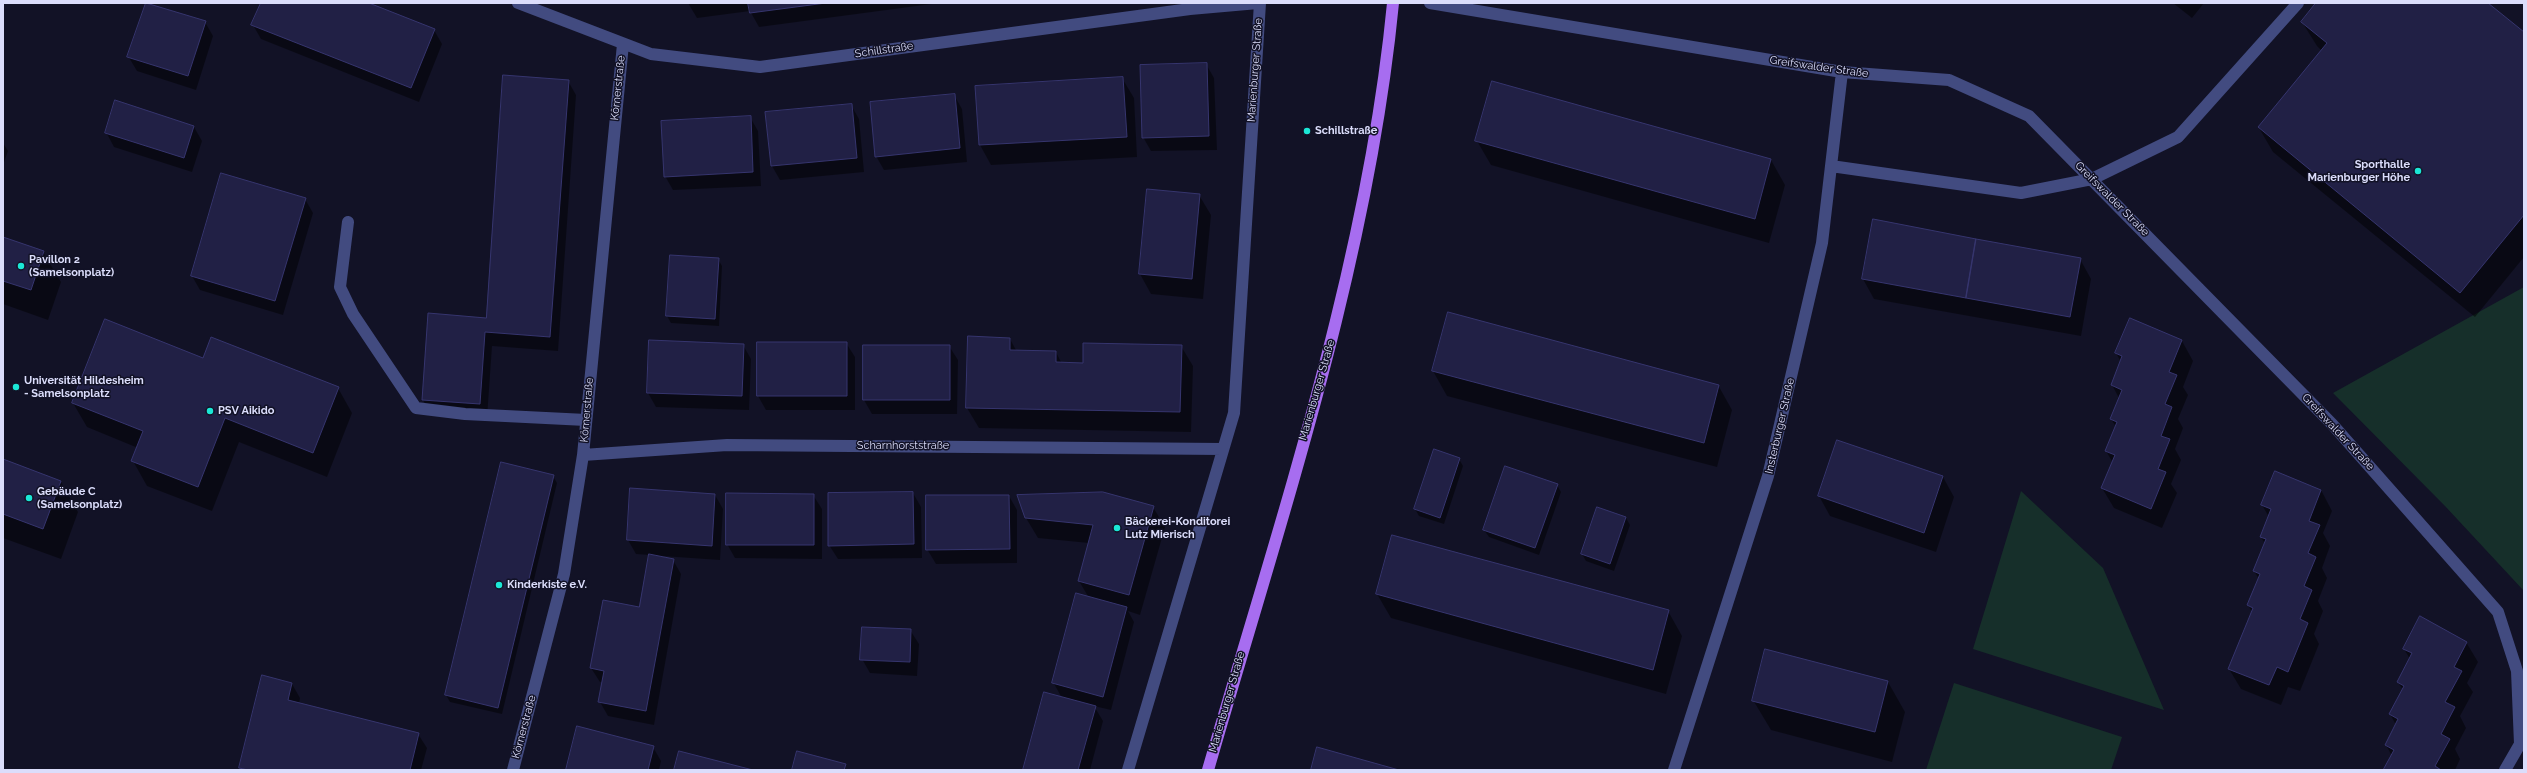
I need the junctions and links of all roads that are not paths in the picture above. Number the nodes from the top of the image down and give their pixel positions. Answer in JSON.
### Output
{"nodes":[{"id":1,"x":518,"y":3,"type":"edge"},
{"id":2,"x":1259,"y":3,"type":"edge"},
{"id":3,"x":1392,"y":3,"type":"edge"},
{"id":4,"x":1430,"y":3,"type":"edge"},
{"id":5,"x":2298,"y":3,"type":"edge"},
{"id":6,"x":623,"y":44,"type":"junction"},
{"id":7,"x":1842,"y":72,"type":"junction"},
{"id":8,"x":1831,"y":166,"type":"junction"},
{"id":9,"x":2092,"y":179,"type":"junction"},
{"id":10,"x":348,"y":222,"type":"dead end"},
{"id":11,"x":586,"y":420,"type":"junction"},
{"id":12,"x":1223,"y":449,"type":"junction"},
{"id":13,"x":583,"y":455,"type":"junction"},
{"id":14,"x":2521,"y":721,"type":"edge"},
{"id":15,"x":513,"y":770,"type":"edge"},
{"id":16,"x":1128,"y":770,"type":"edge"},
{"id":17,"x":1208,"y":770,"type":"edge"},
{"id":18,"x":1674,"y":770,"type":"edge"},
{"id":19,"x":2505,"y":770,"type":"edge"}],
"edges":[{"from":1,"to":6,"type":"street","name":"Schillstraße"},
{"from":2,"to":6,"type":"street","name":"Schillstraße"},
{"from":2,"to":12,"type":"street","name":"Marienburger Straße"},
{"from":3,"to":17,"type":"main road","name":"Marienburger Straße"},
{"from":4,"to":7,"type":"street","name":"Greifswalder Straße"},
{"from":5,"to":9,"type":"street"},
{"from":6,"to":11,"type":"street","name":"Körnerstraße"},
{"from":7,"to":8,"type":"street","name":"Insterburger Straße"},
{"from":7,"to":9,"type":"street","name":"Greifswalder Straße"},
{"from":8,"to":9,"type":"street"},
{"from":8,"to":18,"type":"street","name":"Insterburger Straße"},
{"from":9,"to":14,"type":"street","name":"Greifswalder Straße"},
{"from":10,"to":11,"type":"street"},
{"from":11,"to":13,"type":"street","name":"Körnerstraße"},
{"from":12,"to":13,"type":"street","name":"Scharnhorststraße"},
{"from":12,"to":16,"type":"street","name":"Marienburger Straße"},
{"from":13,"to":15,"type":"street","name":"Körnerstraße"},
{"from":14,"to":19,"type":"street","name":"Greifswalder Straße"}]}
